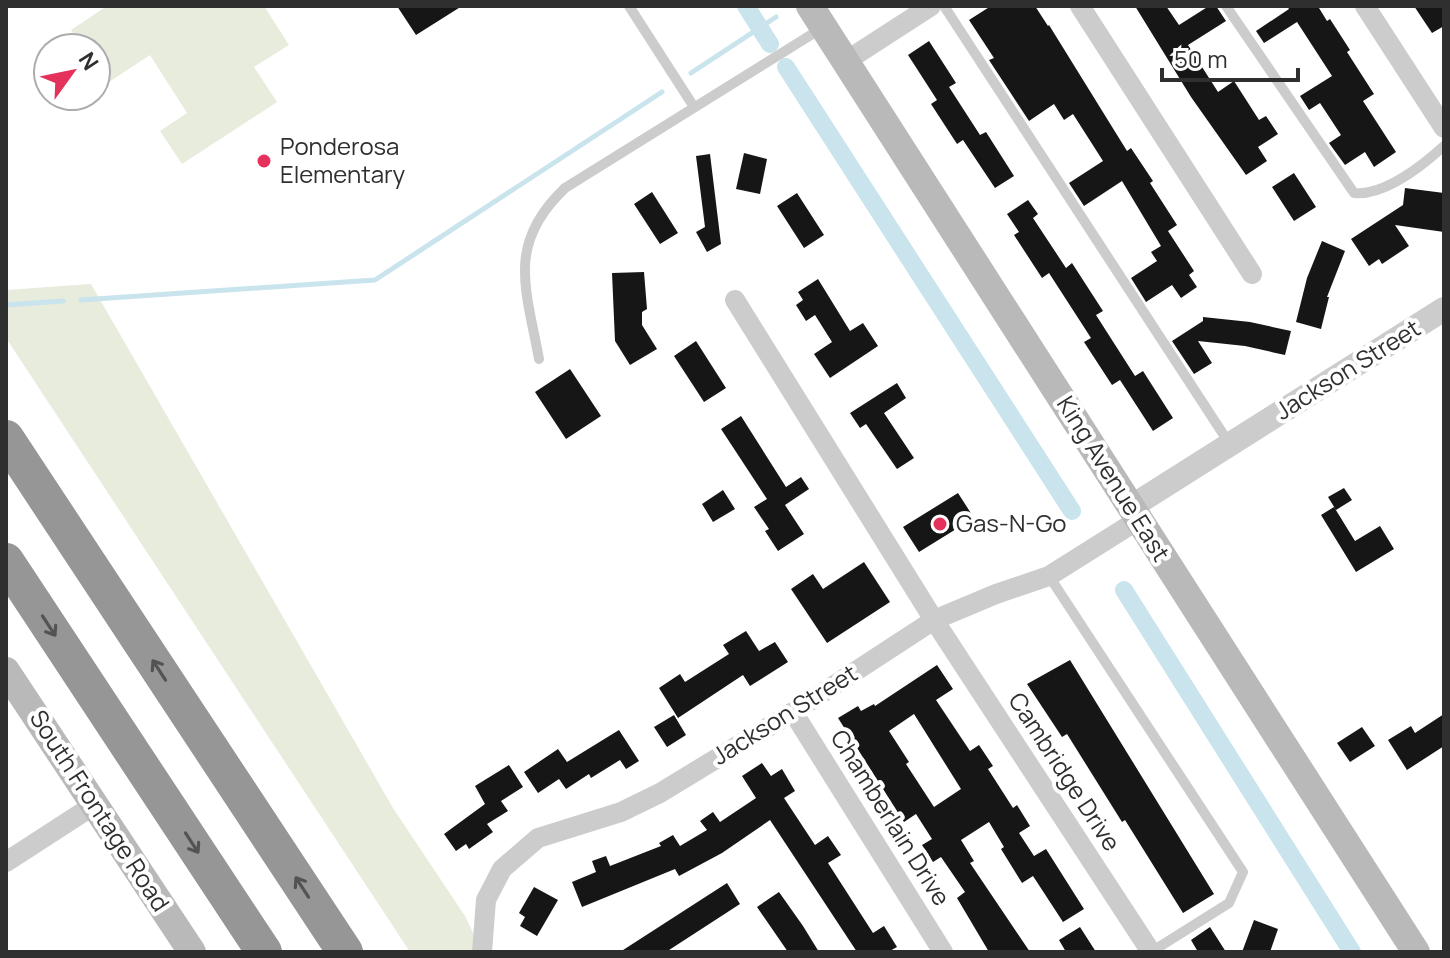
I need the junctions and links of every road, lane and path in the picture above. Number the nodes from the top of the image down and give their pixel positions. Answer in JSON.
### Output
{"nodes":[{"id":1,"x":629,"y":6,"type":"edge"},
{"id":2,"x":931,"y":6,"type":"edge"},
{"id":3,"x":944,"y":6,"type":"edge"},
{"id":4,"x":1080,"y":6,"type":"edge"},
{"id":5,"x":1226,"y":6,"type":"edge"},
{"id":6,"x":1365,"y":6,"type":"edge"},
{"id":7,"x":817,"y":16,"type":"edge"},
{"id":8,"x":846,"y":61,"type":"junction"},
{"id":9,"x":694,"y":107,"type":"junction"},
{"id":10,"x":1444,"y":128,"type":"edge"},
{"id":11,"x":1444,"y":146,"type":"edge"},
{"id":12,"x":1252,"y":274,"type":"dead end"},
{"id":13,"x":735,"y":300,"type":"dead end"},
{"id":14,"x":1444,"y":309,"type":"edge"},
{"id":15,"x":539,"y":359,"type":"dead end"},
{"id":16,"x":6,"y":438,"type":"edge"},
{"id":17,"x":1230,"y":445,"type":"junction"},
{"id":18,"x":1134,"y":514,"type":"junction"},
{"id":19,"x":6,"y":561,"type":"edge"},
{"id":20,"x":1049,"y":576,"type":"junction"},
{"id":21,"x":934,"y":620,"type":"junction"},
{"id":22,"x":6,"y":671,"type":"edge"},
{"id":23,"x":793,"y":712,"type":"junction"},
{"id":24,"x":94,"y":805,"type":"junction"},
{"id":25,"x":6,"y":862,"type":"edge"},
{"id":26,"x":481,"y":949,"type":"edge"},
{"id":27,"x":192,"y":952,"type":"edge"},
{"id":28,"x":264,"y":952,"type":"edge"},
{"id":29,"x":345,"y":952,"type":"edge"},
{"id":30,"x":943,"y":952,"type":"edge"},
{"id":31,"x":1151,"y":952,"type":"edge"},
{"id":32,"x":1416,"y":952,"type":"edge"}],
"edges":[{"from":1,"to":9,"type":"lane"},
{"from":2,"to":8,"type":"street"},
{"from":3,"to":17,"type":"lane"},
{"from":4,"to":12,"type":"street"},
{"from":5,"to":11,"type":"lane"},
{"from":6,"to":10,"type":"street"},
{"from":7,"to":8,"type":"main road","name":"King Avenue East"},
{"from":7,"to":9,"type":"lane"},
{"from":8,"to":18,"type":"main road","name":"King Avenue East"},
{"from":9,"to":15,"type":"lane"},
{"from":13,"to":21,"type":"street","name":"Cambridge Drive"},
{"from":14,"to":17,"type":"street","name":"Jackson Street"},
{"from":29,"to":16,"type":"highway","one_way":true},
{"from":17,"to":18,"type":"street","name":"Jackson Street"},
{"from":18,"to":20,"type":"street","name":"Jackson Street"},
{"from":18,"to":32,"type":"main road","name":"King Avenue East"},
{"from":19,"to":28,"type":"highway","one_way":true},
{"from":20,"to":21,"type":"street","name":"Jackson Street"},
{"from":20,"to":31,"type":"lane"},
{"from":21,"to":23,"type":"street","name":"Jackson Street"},
{"from":21,"to":31,"type":"street","name":"Cambridge Drive"},
{"from":22,"to":24,"type":"main road","name":"South Frontage Road"},
{"from":23,"to":26,"type":"street","name":"Jackson Street"},
{"from":23,"to":30,"type":"street","name":"Chamberlain Drive"},
{"from":24,"to":25,"type":"street"},
{"from":24,"to":27,"type":"main road","name":"South Frontage Road"}]}
